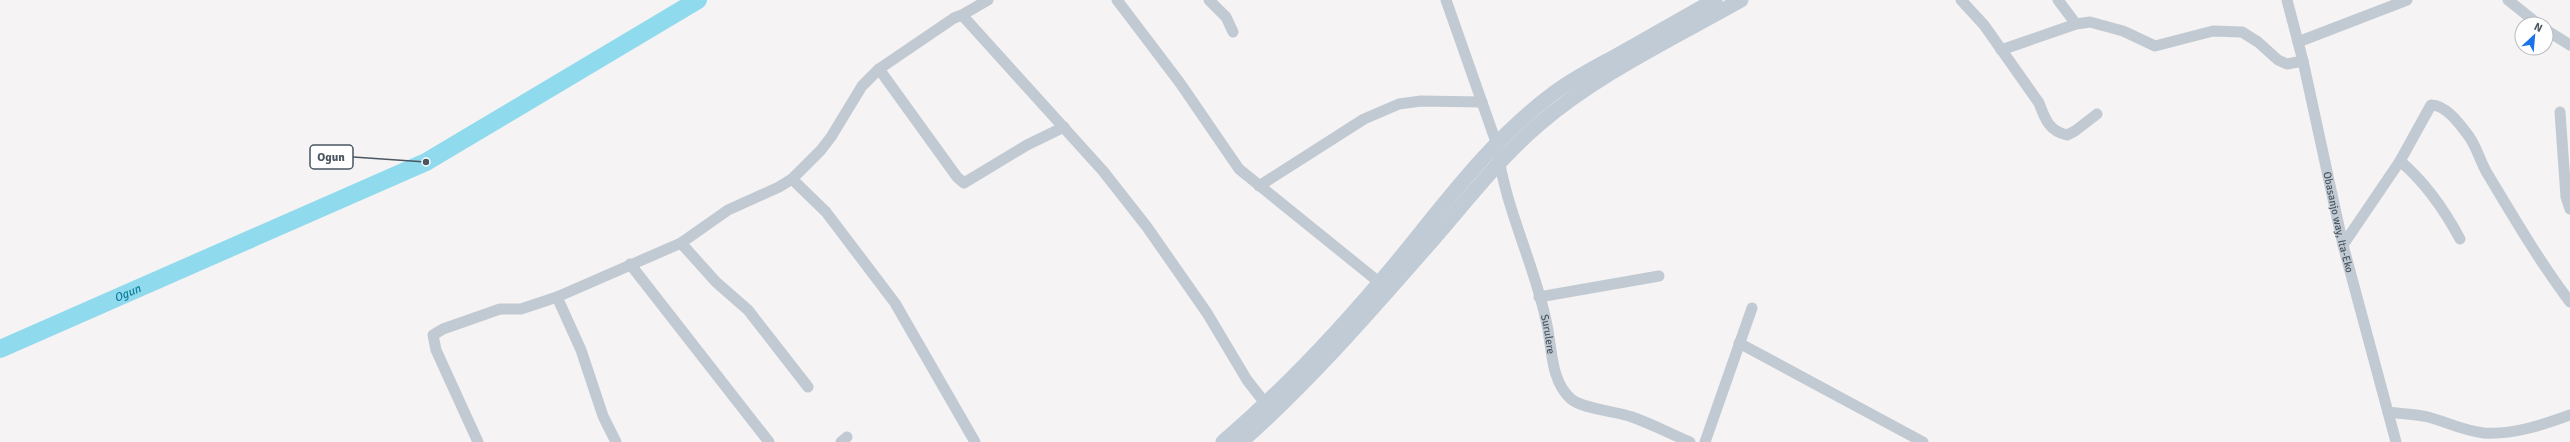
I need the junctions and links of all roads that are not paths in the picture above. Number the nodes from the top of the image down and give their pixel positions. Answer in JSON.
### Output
{"nodes":[{"id":1,"x":988,"y":0,"type":"edge"},
{"id":2,"x":1117,"y":0,"type":"edge"},
{"id":3,"x":1209,"y":0,"type":"edge"},
{"id":4,"x":1446,"y":0,"type":"edge"},
{"id":5,"x":1715,"y":0,"type":"edge"},
{"id":6,"x":1741,"y":0,"type":"edge"},
{"id":7,"x":1961,"y":0,"type":"edge"},
{"id":8,"x":2058,"y":0,"type":"edge"},
{"id":9,"x":2287,"y":0,"type":"edge"},
{"id":10,"x":2407,"y":0,"type":"edge"},
{"id":11,"x":2508,"y":0,"type":"edge"},
{"id":12,"x":962,"y":15,"type":"junction"},
{"id":13,"x":2528,"y":16,"type":"edge"},
{"id":14,"x":2076,"y":24,"type":"junction"},
{"id":15,"x":1233,"y":32,"type":"dead end"},
{"id":16,"x":2554,"y":35,"type":"edge"},
{"id":17,"x":2298,"y":42,"type":"junction"},
{"id":18,"x":2570,"y":45,"type":"edge"},
{"id":19,"x":2001,"y":50,"type":"junction"},
{"id":20,"x":2303,"y":61,"type":"junction"},
{"id":21,"x":879,"y":69,"type":"junction"},
{"id":22,"x":1482,"y":102,"type":"junction"},
{"id":23,"x":2560,"y":112,"type":"dead end"},
{"id":24,"x":2097,"y":114,"type":"dead end"},
{"id":25,"x":1064,"y":127,"type":"junction"},
{"id":26,"x":1497,"y":144,"type":"junction"},
{"id":27,"x":2400,"y":161,"type":"junction"},
{"id":28,"x":1499,"y":166,"type":"junction"},
{"id":29,"x":2568,"y":174,"type":"edge"},
{"id":30,"x":792,"y":179,"type":"junction"},
{"id":31,"x":1259,"y":186,"type":"junction"},
{"id":32,"x":2570,"y":209,"type":"edge"},
{"id":33,"x":2460,"y":239,"type":"dead end"},
{"id":34,"x":681,"y":243,"type":"junction"},
{"id":35,"x":2343,"y":245,"type":"junction"},
{"id":36,"x":630,"y":264,"type":"junction"},
{"id":37,"x":1659,"y":276,"type":"dead end"},
{"id":38,"x":1380,"y":283,"type":"junction"},
{"id":39,"x":1539,"y":296,"type":"junction"},
{"id":40,"x":557,"y":297,"type":"junction"},
{"id":41,"x":2570,"y":302,"type":"edge"},
{"id":42,"x":1752,"y":308,"type":"dead end"},
{"id":43,"x":1739,"y":343,"type":"junction"},
{"id":44,"x":808,"y":387,"type":"dead end"},
{"id":45,"x":1266,"y":403,"type":"junction"},
{"id":46,"x":2388,"y":412,"type":"junction"},
{"id":47,"x":2570,"y":415,"type":"edge"},
{"id":48,"x":478,"y":442,"type":"edge"},
{"id":49,"x":616,"y":442,"type":"edge"},
{"id":50,"x":769,"y":442,"type":"edge"},
{"id":51,"x":976,"y":442,"type":"edge"},
{"id":52,"x":1223,"y":442,"type":"edge"},
{"id":53,"x":1241,"y":442,"type":"edge"},
{"id":54,"x":1690,"y":442,"type":"edge"},
{"id":55,"x":1705,"y":442,"type":"edge"},
{"id":56,"x":1923,"y":442,"type":"edge"},
{"id":57,"x":2396,"y":442,"type":"edge"}],
"edges":[{"from":1,"to":12,"type":"street"},
{"from":2,"to":31,"type":"street"},
{"from":3,"to":15,"type":"street"},
{"from":4,"to":22,"type":"street","name":"Surulere"},
{"from":5,"to":26,"type":"main road"},
{"from":6,"to":28,"type":"main road"},
{"from":7,"to":19,"type":"street"},
{"from":8,"to":14,"type":"street"},
{"from":9,"to":17,"type":"street","name":"Obasanjo way, Ita-Eko"},
{"from":10,"to":17,"type":"street"},
{"from":11,"to":13,"type":"street"},
{"from":12,"to":21,"type":"street"},
{"from":12,"to":25,"type":"street"},
{"from":14,"to":19,"type":"street"},
{"from":14,"to":20,"type":"street"},
{"from":16,"to":18,"type":"street"},
{"from":17,"to":20,"type":"street","name":"Obasanjo way, Ita-Eko"},
{"from":19,"to":24,"type":"street"},
{"from":20,"to":35,"type":"street","name":"Obasanjo way, Ita-Eko"},
{"from":21,"to":25,"type":"street"},
{"from":21,"to":30,"type":"street"},
{"from":22,"to":26,"type":"street","name":"Surulere"},
{"from":22,"to":31,"type":"street"},
{"from":23,"to":29,"type":"street"},
{"from":25,"to":45,"type":"street"},
{"from":26,"to":28,"type":"street","name":"Surulere"},
{"from":26,"to":38,"type":"main road"},
{"from":27,"to":33,"type":"street"},
{"from":27,"to":35,"type":"street"},
{"from":27,"to":41,"type":"street"},
{"from":28,"to":39,"type":"street","name":"Surulere"},
{"from":28,"to":53,"type":"main road"},
{"from":29,"to":32,"type":"street"},
{"from":30,"to":34,"type":"street"},
{"from":30,"to":51,"type":"street"},
{"from":31,"to":38,"type":"street"},
{"from":34,"to":36,"type":"street"},
{"from":34,"to":44,"type":"street"},
{"from":35,"to":46,"type":"street","name":"Obasanjo way, Ita-Eko"},
{"from":36,"to":40,"type":"street"},
{"from":36,"to":50,"type":"street"},
{"from":37,"to":39,"type":"street"},
{"from":38,"to":45,"type":"main road"},
{"from":39,"to":54,"type":"street","name":"Surulere"},
{"from":40,"to":48,"type":"street"},
{"from":40,"to":49,"type":"street"},
{"from":42,"to":43,"type":"street"},
{"from":43,"to":55,"type":"street"},
{"from":43,"to":56,"type":"street"},
{"from":45,"to":52,"type":"main road"},
{"from":46,"to":47,"type":"street"},
{"from":46,"to":57,"type":"street","name":"Obasanjo way, Ita-Eko"}]}
